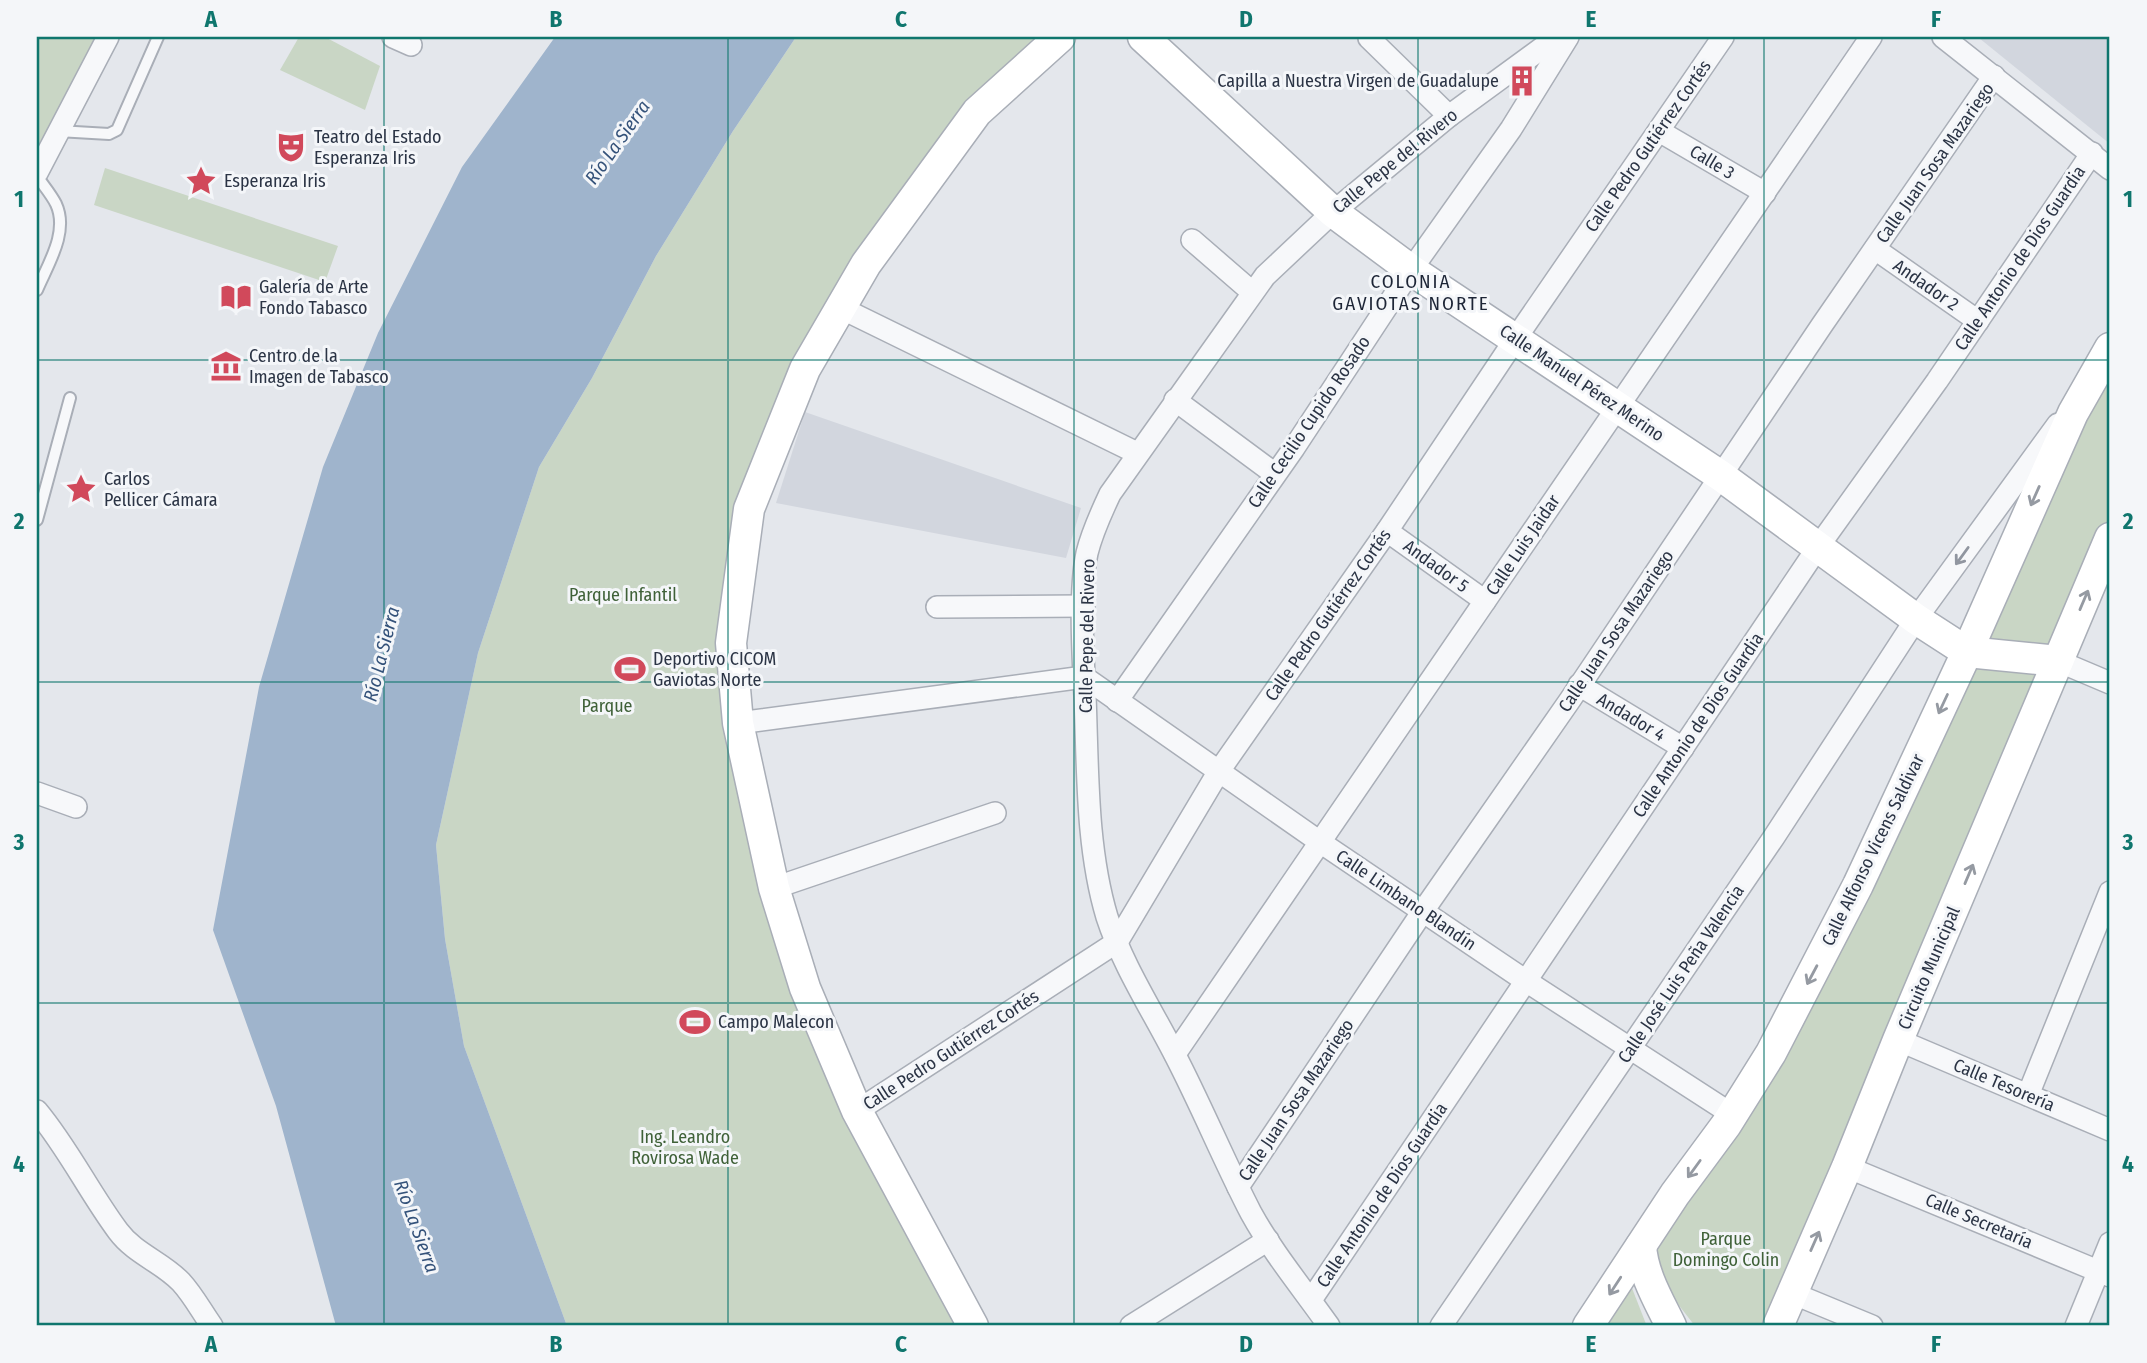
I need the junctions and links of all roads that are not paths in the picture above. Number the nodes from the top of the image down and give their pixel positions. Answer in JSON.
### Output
{"nodes":[{"id":1,"x":108,"y":37,"type":"edge"},
{"id":2,"x":158,"y":37,"type":"edge"},
{"id":3,"x":1060,"y":37,"type":"edge"},
{"id":4,"x":1143,"y":37,"type":"edge"},
{"id":5,"x":1557,"y":37,"type":"edge"},
{"id":6,"x":1568,"y":37,"type":"edge"},
{"id":7,"x":1723,"y":37,"type":"edge"},
{"id":8,"x":1871,"y":37,"type":"edge"},
{"id":9,"x":1943,"y":37,"type":"edge"},
{"id":10,"x":1369,"y":38,"type":"edge"},
{"id":11,"x":1994,"y":76,"type":"junction"},
{"id":12,"x":1450,"y":116,"type":"junction"},
{"id":13,"x":58,"y":131,"type":"junction"},
{"id":14,"x":1659,"y":131,"type":"junction"},
{"id":15,"x":2092,"y":153,"type":"junction"},
{"id":16,"x":2110,"y":169,"type":"edge"},
{"id":17,"x":37,"y":174,"type":"edge"},
{"id":18,"x":1765,"y":193,"type":"junction"},
{"id":19,"x":1332,"y":212,"type":"junction"},
{"id":20,"x":1192,"y":240,"type":"dead end"},
{"id":21,"x":1875,"y":249,"type":"junction"},
{"id":22,"x":1411,"y":270,"type":"junction"},
{"id":23,"x":37,"y":290,"type":"edge"},
{"id":24,"x":1252,"y":292,"type":"junction"},
{"id":25,"x":841,"y":308,"type":"junction"},
{"id":26,"x":1978,"y":321,"type":"junction"},
{"id":27,"x":1516,"y":338,"type":"junction"},
{"id":28,"x":2110,"y":348,"type":"edge"},
{"id":29,"x":2089,"y":382,"type":"junction"},
{"id":30,"x":71,"y":398,"type":"dead end"},
{"id":31,"x":1175,"y":400,"type":"junction"},
{"id":32,"x":1618,"y":408,"type":"junction"},
{"id":33,"x":1137,"y":453,"type":"junction"},
{"id":34,"x":1275,"y":474,"type":"junction"},
{"id":35,"x":1721,"y":476,"type":"junction"},
{"id":36,"x":37,"y":520,"type":"edge"},
{"id":37,"x":1387,"y":531,"type":"junction"},
{"id":38,"x":1818,"y":547,"type":"junction"},
{"id":39,"x":2107,"y":553,"type":"edge"},
{"id":40,"x":1485,"y":601,"type":"junction"},
{"id":41,"x":1084,"y":606,"type":"junction"},
{"id":42,"x":937,"y":607,"type":"dead end"},
{"id":43,"x":1916,"y":618,"type":"junction"},
{"id":44,"x":1967,"y":652,"type":"junction"},
{"id":45,"x":2058,"y":662,"type":"junction"},
{"id":46,"x":1084,"y":677,"type":"junction"},
{"id":47,"x":2110,"y":683,"type":"edge"},
{"id":48,"x":1579,"y":685,"type":"junction"},
{"id":49,"x":1117,"y":701,"type":"junction"},
{"id":50,"x":738,"y":723,"type":"junction"},
{"id":51,"x":1683,"y":748,"type":"junction"},
{"id":52,"x":1219,"y":771,"type":"junction"},
{"id":53,"x":37,"y":793,"type":"edge"},
{"id":54,"x":76,"y":807,"type":"dead end"},
{"id":55,"x":995,"y":813,"type":"dead end"},
{"id":56,"x":1320,"y":842,"type":"junction"},
{"id":57,"x":774,"y":888,"type":"junction"},
{"id":58,"x":2110,"y":892,"type":"edge"},
{"id":59,"x":1423,"y":911,"type":"junction"},
{"id":60,"x":1117,"y":942,"type":"junction"},
{"id":61,"x":1526,"y":981,"type":"junction"},
{"id":62,"x":1898,"y":1040,"type":"junction"},
{"id":63,"x":1630,"y":1047,"type":"junction"},
{"id":64,"x":1175,"y":1054,"type":"junction"},
{"id":65,"x":2028,"y":1094,"type":"junction"},
{"id":66,"x":37,"y":1111,"type":"edge"},
{"id":67,"x":857,"y":1111,"type":"junction"},
{"id":68,"x":1732,"y":1115,"type":"junction"},
{"id":69,"x":2110,"y":1130,"type":"edge"},
{"id":70,"x":1847,"y":1167,"type":"junction"},
{"id":71,"x":1238,"y":1187,"type":"junction"},
{"id":72,"x":1268,"y":1240,"type":"junction"},
{"id":73,"x":2110,"y":1243,"type":"edge"},
{"id":74,"x":1641,"y":1247,"type":"junction"},
{"id":75,"x":2104,"y":1273,"type":"edge"},
{"id":76,"x":1792,"y":1293,"type":"junction"},
{"id":77,"x":1311,"y":1300,"type":"junction"},
{"id":78,"x":212,"y":1326,"type":"edge"},
{"id":79,"x":974,"y":1326,"type":"edge"},
{"id":80,"x":1131,"y":1326,"type":"edge"},
{"id":81,"x":1329,"y":1326,"type":"edge"},
{"id":82,"x":1441,"y":1326,"type":"edge"},
{"id":83,"x":1588,"y":1326,"type":"edge"},
{"id":84,"x":1671,"y":1326,"type":"edge"},
{"id":85,"x":1777,"y":1326,"type":"edge"},
{"id":86,"x":1872,"y":1326,"type":"edge"},
{"id":87,"x":2076,"y":1326,"type":"edge"}],
"edges":[{"from":1,"to":13,"type":"street"},
{"from":2,"to":13,"type":"lane"},
{"from":3,"to":25,"type":"main road"},
{"from":4,"to":19,"type":"main road","name":"Calle Manuel Pérez Merino"},
{"from":5,"to":12,"type":"street","name":"Calle Pepe del Rivero"},
{"from":6,"to":22,"type":"street","name":"Calle Cecilio Cupido Rosado"},
{"from":7,"to":14,"type":"street","name":"Calle Pedro Gutiérrez Cortés"},
{"from":8,"to":18,"type":"street","name":"Calle Luis Jaidar"},
{"from":9,"to":11,"type":"street"},
{"from":10,"to":12,"type":"street"},
{"from":11,"to":15,"type":"street"},
{"from":11,"to":21,"type":"street","name":"Calle Juan Sosa Mazariego"},
{"from":12,"to":19,"type":"street","name":"Calle Pepe del Rivero"},
{"from":13,"to":17,"type":"street"},
{"from":14,"to":18,"type":"street","name":"Calle 3"},
{"from":14,"to":27,"type":"street","name":"Calle Pedro Gutiérrez Cortés"},
{"from":15,"to":16,"type":"street"},
{"from":15,"to":26,"type":"street","name":"Calle Antonio de Dios Guardia"},
{"from":17,"to":23,"type":"lane"},
{"from":18,"to":32,"type":"street","name":"Calle Luis Jaidar"},
{"from":19,"to":22,"type":"main road","name":"Calle Manuel Pérez Merino"},
{"from":19,"to":24,"type":"street","name":"Calle Pepe del Rivero"},
{"from":20,"to":24,"type":"street"},
{"from":21,"to":26,"type":"street","name":"Andador 2"},
{"from":21,"to":35,"type":"street","name":"Calle Juan Sosa Mazariego"},
{"from":22,"to":27,"type":"main road","name":"Calle Manuel Pérez Merino"},
{"from":22,"to":34,"type":"street","name":"Calle Cecilio Cupido Rosado"},
{"from":24,"to":31,"type":"street","name":"Calle Pepe del Rivero"},
{"from":25,"to":33,"type":"street"},
{"from":25,"to":50,"type":"main road"},
{"from":26,"to":38,"type":"street","name":"Calle Antonio de Dios Guardia"},
{"from":27,"to":32,"type":"main road","name":"Calle Manuel Pérez Merino"},
{"from":27,"to":37,"type":"street","name":"Calle Pedro Gutiérrez Cortés"},
{"from":28,"to":29,"type":"main road","name":"Calle Alfonso Vicens Saldivar"},
{"from":29,"to":43,"type":"street","name":"Calle José Luis Peña Valencia","one_way":true},
{"from":29,"to":44,"type":"main road","name":"Calle Alfonso Vicens Saldivar","one_way":true},
{"from":30,"to":36,"type":"lane"},
{"from":31,"to":33,"type":"street","name":"Calle Pepe del Rivero"},
{"from":31,"to":34,"type":"street"},
{"from":32,"to":35,"type":"main road","name":"Calle Manuel Pérez Merino"},
{"from":32,"to":40,"type":"street","name":"Calle Luis Jaidar"},
{"from":33,"to":41,"type":"street","name":"Calle Pepe del Rivero"},
{"from":34,"to":49,"type":"street","name":"Calle Cecilio Cupido Rosado"},
{"from":35,"to":38,"type":"main road","name":"Calle Manuel Pérez Merino"},
{"from":35,"to":48,"type":"street","name":"Calle Juan Sosa Mazariego"},
{"from":37,"to":40,"type":"street","name":"Andador 5"},
{"from":37,"to":52,"type":"street","name":"Calle Pedro Gutiérrez Cortés"},
{"from":38,"to":43,"type":"main road","name":"Calle Manuel Pérez Merino"},
{"from":38,"to":51,"type":"street","name":"Calle Antonio de Dios Guardia"},
{"from":45,"to":39,"type":"main road","one_way":true},
{"from":40,"to":56,"type":"street","name":"Calle Luis Jaidar"},
{"from":41,"to":42,"type":"street"},
{"from":41,"to":46,"type":"street","name":"Calle Pepe del Rivero"},
{"from":43,"to":44,"type":"main road","name":"Calle Manuel Pérez Merino"},
{"from":43,"to":63,"type":"street","name":"Calle José Luis Peña Valencia"},
{"from":44,"to":45,"type":"main road","name":"Calle Manuel Pérez Merino"},
{"from":44,"to":68,"type":"main road","name":"Calle Alfonso Vicens Saldivar","one_way":true},
{"from":45,"to":47,"type":"street"},
{"from":62,"to":45,"type":"main road","name":"Circuito Municipal","one_way":true},
{"from":46,"to":49,"type":"street","name":"Calle Limbano Blandín"},
{"from":46,"to":50,"type":"street"},
{"from":46,"to":60,"type":"street","name":"Calle Pepe del Rivero"},
{"from":48,"to":51,"type":"street","name":"Andador 4"},
{"from":48,"to":59,"type":"street","name":"Calle Juan Sosa Mazariego"},
{"from":49,"to":52,"type":"street","name":"Calle Limbano Blandín"},
{"from":50,"to":57,"type":"main road"},
{"from":51,"to":61,"type":"street","name":"Calle Antonio de Dios Guardia"},
{"from":52,"to":56,"type":"street","name":"Calle Limbano Blandín"},
{"from":52,"to":60,"type":"street","name":"Calle Pedro Gutiérrez Cortés"},
{"from":53,"to":54,"type":"street"},
{"from":55,"to":57,"type":"street"},
{"from":56,"to":59,"type":"street","name":"Calle Limbano Blandín"},
{"from":56,"to":64,"type":"street","name":"Calle Luis Jaidar"},
{"from":57,"to":67,"type":"main road"},
{"from":58,"to":65,"type":"street"},
{"from":59,"to":61,"type":"street","name":"Calle Limbano Blandín"},
{"from":59,"to":71,"type":"street","name":"Calle Juan Sosa Mazariego"},
{"from":60,"to":64,"type":"street","name":"Calle Pepe del Rivero"},
{"from":60,"to":67,"type":"street","name":"Calle Pedro Gutiérrez Cortés"},
{"from":61,"to":63,"type":"street","name":"Calle Limbano Blandín"},
{"from":61,"to":77,"type":"street","name":"Calle Antonio de Dios Guardia"},
{"from":62,"to":65,"type":"street","name":"Calle Tesorería"},
{"from":62,"to":70,"type":"main road","name":"Circuito Municipal"},
{"from":63,"to":68,"type":"street","name":"Calle Limbano Blandín"},
{"from":63,"to":82,"type":"street","name":"Calle José Luis Peña Valencia"},
{"from":64,"to":71,"type":"street","name":"Calle Pepe del Rivero"},
{"from":65,"to":69,"type":"street","name":"Calle Tesorería"},
{"from":66,"to":78,"type":"street"},
{"from":67,"to":79,"type":"main road"},
{"from":68,"to":74,"type":"main road","name":"Calle Alfonso Vicens Saldivar","one_way":true},
{"from":70,"to":75,"type":"street","name":"Calle Secretaría"},
{"from":76,"to":70,"type":"main road","name":"Circuito Municipal","one_way":true},
{"from":71,"to":72,"type":"street","name":"Calle Pepe del Rivero"},
{"from":72,"to":77,"type":"street","name":"Calle Pepe del Rivero"},
{"from":72,"to":80,"type":"street"},
{"from":73,"to":75,"type":"street"},
{"from":74,"to":83,"type":"main road","name":"Calle Alfonso Vicens Saldivar","one_way":true},
{"from":74,"to":84,"type":"main road"},
{"from":75,"to":87,"type":"street"},
{"from":76,"to":85,"type":"main road","name":"Circuito Municipal"},
{"from":76,"to":86,"type":"street"},
{"from":77,"to":81,"type":"street","name":"Calle Pepe del Rivero"}]}
